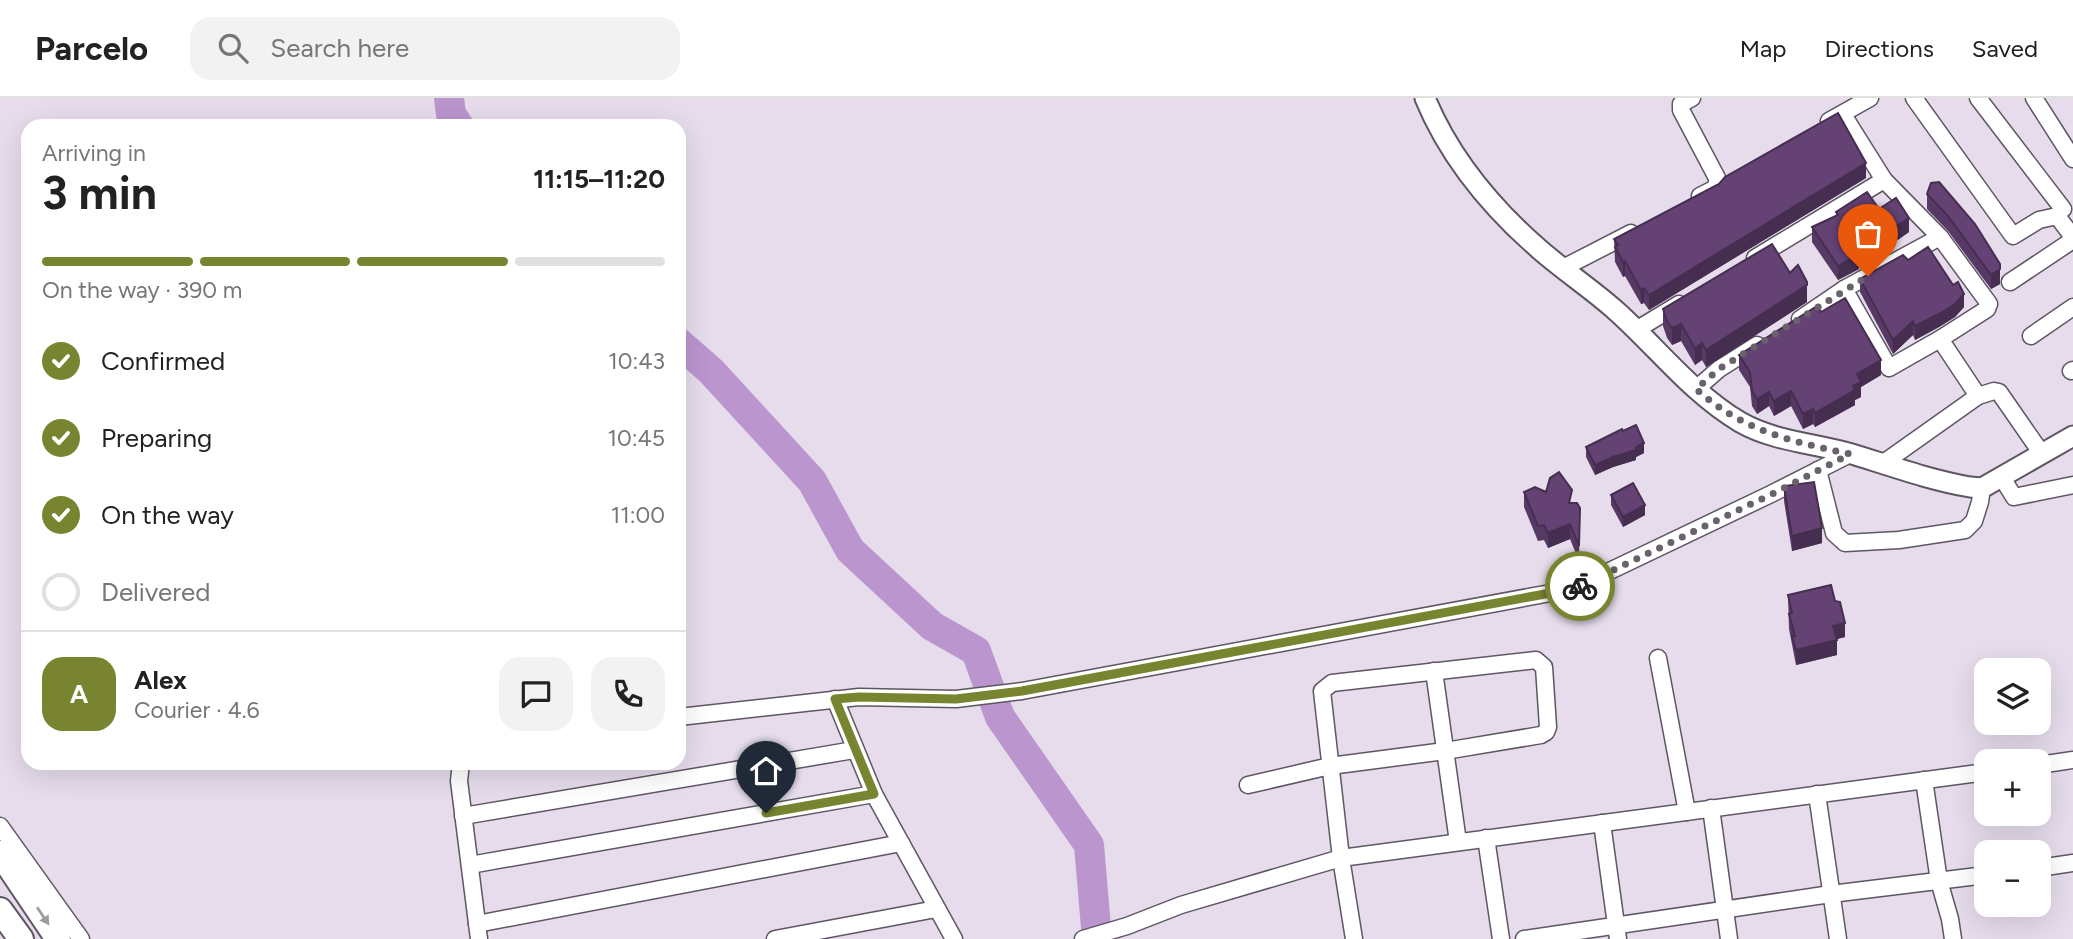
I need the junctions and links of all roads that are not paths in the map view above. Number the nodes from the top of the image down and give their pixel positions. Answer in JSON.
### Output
{"nodes":[{"id":1,"x":1425,"y":98,"type":"edge"},
{"id":2,"x":1692,"y":98,"type":"edge"},
{"id":3,"x":1870,"y":98,"type":"edge"},
{"id":4,"x":1914,"y":98,"type":"edge"},
{"id":5,"x":1978,"y":98,"type":"edge"},
{"id":6,"x":2034,"y":98,"type":"edge"},
{"id":7,"x":1847,"y":121,"type":"dead end"},
{"id":8,"x":1815,"y":129,"type":"edge"},
{"id":9,"x":2066,"y":132,"type":"edge"},
{"id":10,"x":2073,"y":159,"type":"edge"},
{"id":11,"x":1884,"y":180,"type":"junction"},
{"id":12,"x":1690,"y":201,"type":"edge"},
{"id":13,"x":2064,"y":208,"type":"edge"},
{"id":14,"x":1644,"y":226,"type":"edge"},
{"id":15,"x":1940,"y":237,"type":"junction"},
{"id":16,"x":2073,"y":238,"type":"edge"},
{"id":17,"x":1743,"y":266,"type":"edge"},
{"id":18,"x":1563,"y":268,"type":"junction"},
{"id":19,"x":2010,"y":282,"type":"dead end"},
{"id":20,"x":1844,"y":289,"type":"junction"},
{"id":21,"x":1695,"y":295,"type":"edge"},
{"id":22,"x":2073,"y":307,"type":"edge"},
{"id":23,"x":1785,"y":328,"type":"edge"},
{"id":24,"x":1636,"y":330,"type":"junction"},
{"id":25,"x":2031,"y":336,"type":"dead end"},
{"id":26,"x":1769,"y":338,"type":"edge"},
{"id":27,"x":1940,"y":339,"type":"junction"},
{"id":28,"x":1696,"y":389,"type":"junction"},
{"id":29,"x":1978,"y":396,"type":"junction"},
{"id":30,"x":2073,"y":436,"type":"edge"},
{"id":31,"x":1850,"y":454,"type":"junction"},
{"id":32,"x":2042,"y":454,"type":"junction"},
{"id":33,"x":1882,"y":464,"type":"junction"},
{"id":34,"x":1818,"y":470,"type":"junction"},
{"id":35,"x":2001,"y":476,"type":"junction"},
{"id":36,"x":2073,"y":485,"type":"edge"},
{"id":37,"x":1982,"y":488,"type":"junction"},
{"id":38,"x":1658,"y":658,"type":"dead end"},
{"id":39,"x":1434,"y":671,"type":"junction"},
{"id":40,"x":835,"y":699,"type":"junction"},
{"id":41,"x":686,"y":716,"type":"edge"},
{"id":42,"x":854,"y":750,"type":"junction"},
{"id":43,"x":1445,"y":751,"type":"junction"},
{"id":44,"x":2073,"y":760,"type":"edge"},
{"id":45,"x":2051,"y":763,"type":"edge"},
{"id":46,"x":1330,"y":766,"type":"junction"},
{"id":47,"x":460,"y":770,"type":"edge"},
{"id":48,"x":1974,"y":774,"type":"edge"},
{"id":49,"x":1924,"y":780,"type":"junction"},
{"id":50,"x":1248,"y":785,"type":"dead end"},
{"id":51,"x":874,"y":794,"type":"junction"},
{"id":52,"x":1817,"y":794,"type":"junction"},
{"id":53,"x":1711,"y":808,"type":"junction"},
{"id":54,"x":1687,"y":811,"type":"junction"},
{"id":55,"x":463,"y":816,"type":"junction"},
{"id":56,"x":1602,"y":822,"type":"junction"},
{"id":57,"x":0,"y":826,"type":"edge"},
{"id":58,"x":1486,"y":838,"type":"junction"},
{"id":59,"x":1458,"y":842,"type":"junction"},
{"id":60,"x":901,"y":843,"type":"junction"},
{"id":61,"x":0,"y":853,"type":"edge"},
{"id":62,"x":1341,"y":858,"type":"junction"},
{"id":63,"x":2073,"y":863,"type":"edge"},
{"id":64,"x":470,"y":865,"type":"junction"},
{"id":65,"x":2051,"y":866,"type":"edge"},
{"id":66,"x":1974,"y":877,"type":"edge"},
{"id":67,"x":1939,"y":881,"type":"junction"},
{"id":68,"x":1831,"y":894,"type":"junction"},
{"id":69,"x":936,"y":909,"type":"junction"},
{"id":70,"x":1725,"y":909,"type":"junction"},
{"id":71,"x":0,"y":910,"type":"edge"},
{"id":72,"x":478,"y":932,"type":"edge"},
{"id":73,"x":1617,"y":932,"type":"edge"},
{"id":74,"x":21,"y":939,"type":"edge"},
{"id":75,"x":58,"y":939,"type":"edge"},
{"id":76,"x":81,"y":939,"type":"edge"},
{"id":77,"x":775,"y":939,"type":"edge"},
{"id":78,"x":954,"y":939,"type":"edge"},
{"id":79,"x":1083,"y":939,"type":"edge"},
{"id":80,"x":1354,"y":939,"type":"edge"},
{"id":81,"x":1501,"y":939,"type":"edge"},
{"id":82,"x":1524,"y":939,"type":"edge"},
{"id":83,"x":1729,"y":939,"type":"edge"},
{"id":84,"x":1838,"y":939,"type":"edge"},
{"id":85,"x":1954,"y":939,"type":"edge"}],
"edges":[{"from":1,"to":18,"type":"street"},
{"from":2,"to":12,"type":"street"},
{"from":3,"to":8,"type":"street"},
{"from":4,"to":13,"type":"street"},
{"from":5,"to":13,"type":"street"},
{"from":6,"to":9,"type":"street"},
{"from":7,"to":11,"type":"street"},
{"from":9,"to":10,"type":"street"},
{"from":11,"to":15,"type":"street"},
{"from":11,"to":17,"type":"street"},
{"from":13,"to":16,"type":"street"},
{"from":14,"to":18,"type":"street"},
{"from":15,"to":20,"type":"street"},
{"from":15,"to":27,"type":"street"},
{"from":16,"to":19,"type":"street"},
{"from":18,"to":24,"type":"street"},
{"from":20,"to":23,"type":"street"},
{"from":20,"to":27,"type":"street"},
{"from":21,"to":24,"type":"street"},
{"from":22,"to":25,"type":"street"},
{"from":24,"to":28,"type":"street"},
{"from":26,"to":28,"type":"street"},
{"from":27,"to":29,"type":"street"},
{"from":28,"to":31,"type":"street"},
{"from":29,"to":32,"type":"street"},
{"from":29,"to":33,"type":"street"},
{"from":30,"to":32,"type":"street"},
{"from":31,"to":33,"type":"street"},
{"from":31,"to":34,"type":"street"},
{"from":32,"to":35,"type":"street"},
{"from":33,"to":37,"type":"street"},
{"from":34,"to":37,"type":"street"},
{"from":34,"to":40,"type":"street"},
{"from":35,"to":36,"type":"street"},
{"from":35,"to":37,"type":"street"},
{"from":38,"to":54,"type":"street"},
{"from":39,"to":43,"type":"street"},
{"from":39,"to":43,"type":"street"},
{"from":39,"to":46,"type":"street"},
{"from":40,"to":41,"type":"street"},
{"from":40,"to":42,"type":"street"},
{"from":42,"to":51,"type":"street"},
{"from":42,"to":55,"type":"street"},
{"from":43,"to":46,"type":"street"},
{"from":43,"to":59,"type":"street"},
{"from":44,"to":45,"type":"street"},
{"from":46,"to":50,"type":"street"},
{"from":46,"to":62,"type":"street"},
{"from":47,"to":55,"type":"street"},
{"from":48,"to":49,"type":"street"},
{"from":49,"to":52,"type":"street"},
{"from":49,"to":67,"type":"street"},
{"from":51,"to":60,"type":"street"},
{"from":51,"to":64,"type":"street"},
{"from":52,"to":53,"type":"street"},
{"from":52,"to":68,"type":"street"},
{"from":53,"to":54,"type":"street"},
{"from":53,"to":70,"type":"street"},
{"from":54,"to":56,"type":"street"},
{"from":55,"to":64,"type":"street"},
{"from":56,"to":58,"type":"street"},
{"from":56,"to":73,"type":"street"},
{"from":57,"to":76,"type":"street"},
{"from":58,"to":59,"type":"street"},
{"from":58,"to":81,"type":"street"},
{"from":59,"to":62,"type":"street"},
{"from":60,"to":69,"type":"street"},
{"from":60,"to":72,"type":"street"},
{"from":61,"to":75,"type":"main road","one_way":true},
{"from":62,"to":79,"type":"street"},
{"from":62,"to":80,"type":"street"},
{"from":63,"to":65,"type":"street"},
{"from":64,"to":72,"type":"street"},
{"from":66,"to":67,"type":"street"},
{"from":67,"to":68,"type":"street"},
{"from":67,"to":85,"type":"street"},
{"from":68,"to":70,"type":"street"},
{"from":68,"to":84,"type":"street"},
{"from":69,"to":77,"type":"street"},
{"from":69,"to":78,"type":"street"},
{"from":70,"to":73,"type":"street"},
{"from":70,"to":83,"type":"street"},
{"from":71,"to":74,"type":"main road"},
{"from":73,"to":82,"type":"street"}]}
